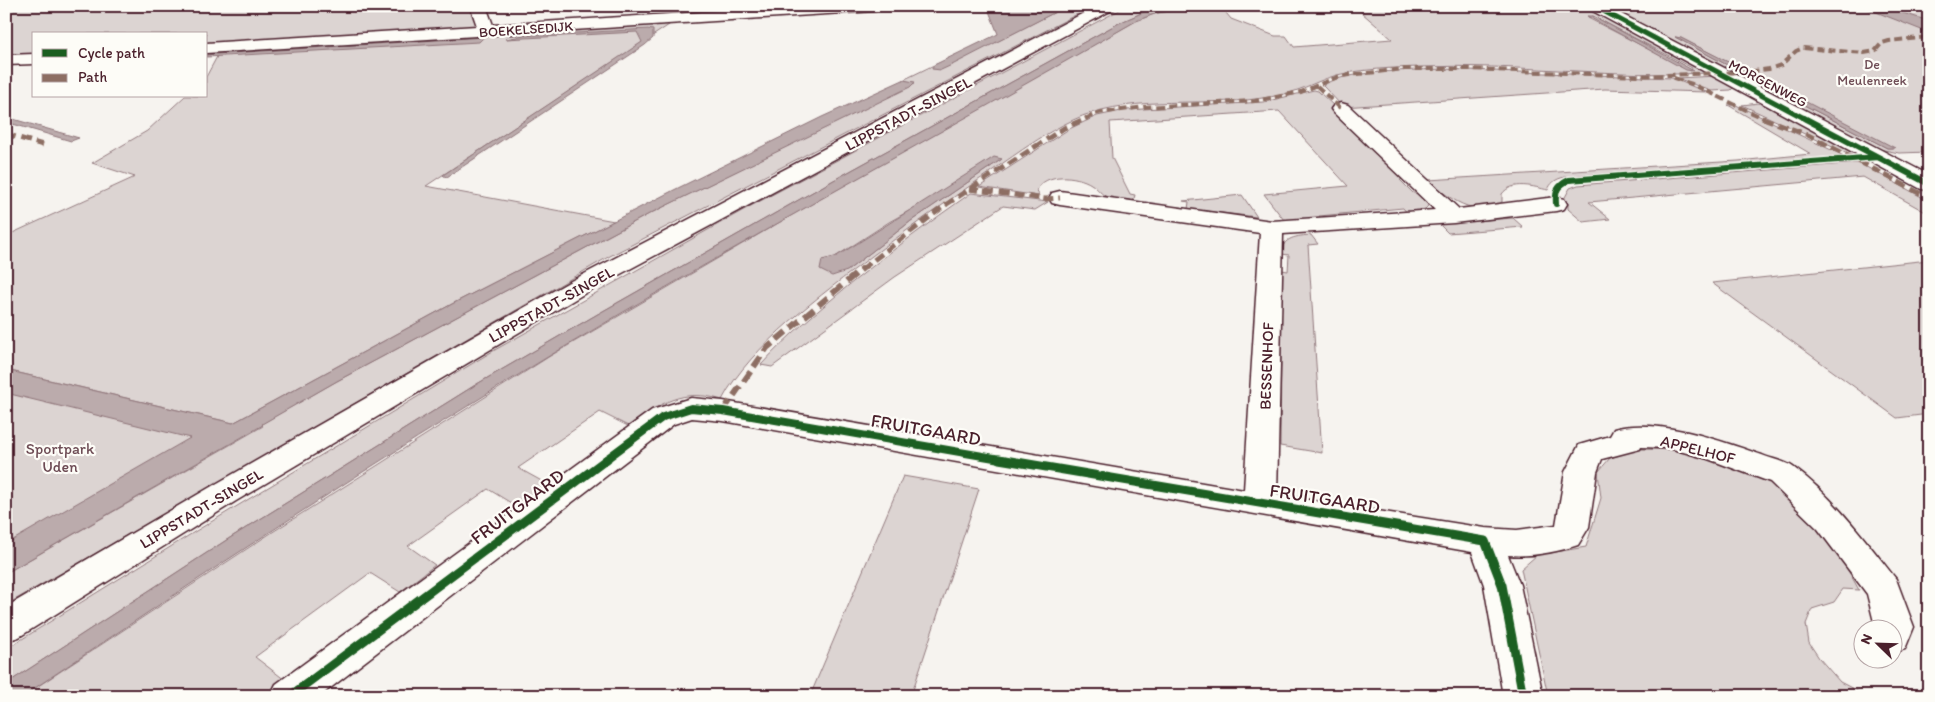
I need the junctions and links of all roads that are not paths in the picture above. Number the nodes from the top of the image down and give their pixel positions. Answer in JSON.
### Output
{"nodes":[{"id":1,"x":478,"y":6,"type":"edge"},
{"id":2,"x":875,"y":6,"type":"edge"},
{"id":3,"x":1109,"y":6,"type":"edge"},
{"id":4,"x":1594,"y":6,"type":"edge"},
{"id":5,"x":487,"y":31,"type":"junction"},
{"id":6,"x":208,"y":48,"type":"edge"},
{"id":7,"x":32,"y":59,"type":"edge"},
{"id":8,"x":6,"y":60,"type":"edge"},
{"id":9,"x":1341,"y":109,"type":"dead end"},
{"id":10,"x":1929,"y":184,"type":"edge"},
{"id":11,"x":1060,"y":198,"type":"dead end"},
{"id":12,"x":1556,"y":204,"type":"dead end"},
{"id":13,"x":1454,"y":216,"type":"junction"},
{"id":14,"x":1272,"y":228,"type":"junction"},
{"id":15,"x":1260,"y":504,"type":"junction"},
{"id":16,"x":1485,"y":541,"type":"junction"},
{"id":17,"x":1893,"y":620,"type":"edge"},
{"id":18,"x":6,"y":626,"type":"edge"},
{"id":19,"x":290,"y":696,"type":"edge"},
{"id":20,"x":1523,"y":696,"type":"edge"}],
"edges":[{"from":1,"to":5,"type":"street"},
{"from":2,"to":5,"type":"street","name":"BOEKELSEDIJK"},
{"from":3,"to":18,"type":"street","name":"LIPPSTADT-SINGEL"},
{"from":4,"to":10,"type":"street","name":"MORGENWEG"},
{"from":5,"to":6,"type":"street","name":"BOEKELSEDIJK"},
{"from":7,"to":8,"type":"street"},
{"from":9,"to":13,"type":"street"},
{"from":11,"to":14,"type":"street"},
{"from":12,"to":13,"type":"street"},
{"from":13,"to":14,"type":"street"},
{"from":14,"to":15,"type":"street","name":"BESSENHOF"},
{"from":15,"to":16,"type":"street","name":"FRUITGAARD"},
{"from":15,"to":19,"type":"street","name":"FRUITGAARD"},
{"from":16,"to":17,"type":"street","name":"APPELHOF"},
{"from":16,"to":20,"type":"street"}]}
